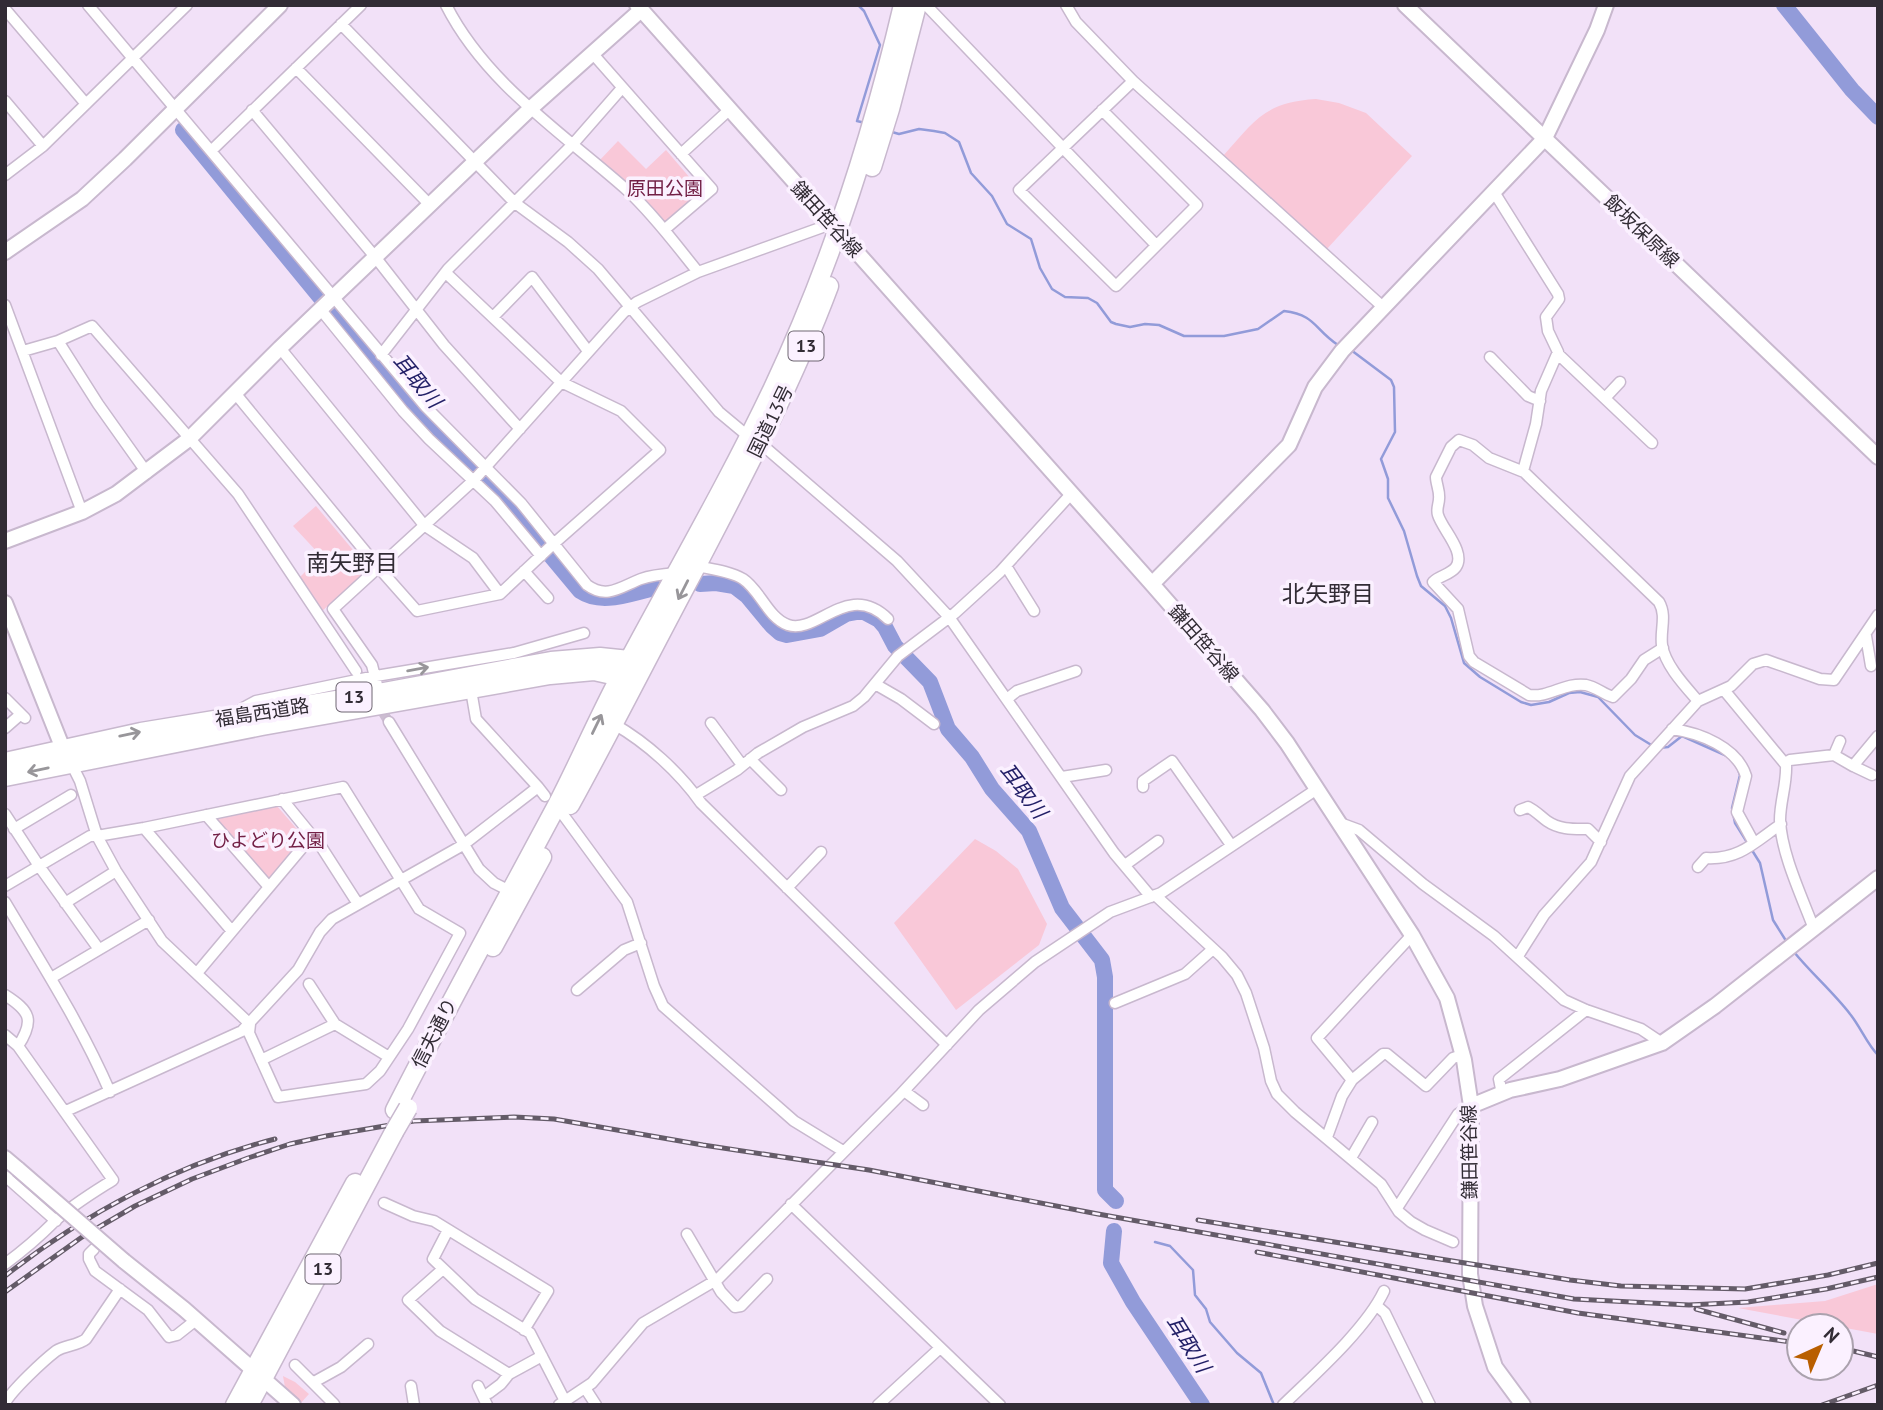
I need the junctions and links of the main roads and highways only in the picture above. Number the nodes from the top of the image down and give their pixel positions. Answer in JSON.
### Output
{"nodes":[{"id":1,"x":903,"y":5,"type":"edge"},
{"id":2,"x":917,"y":5,"type":"edge"},
{"id":3,"x":839,"y":232,"type":"junction"},
{"id":4,"x":754,"y":440,"type":"junction"},
{"id":5,"x":633,"y":670,"type":"junction"},
{"id":6,"x":67,"y":756,"type":"junction"},
{"id":7,"x":6,"y":776,"type":"edge"},
{"id":8,"x":515,"y":894,"type":"junction"},
{"id":9,"x":259,"y":1373,"type":"junction"},
{"id":10,"x":235,"y":1405,"type":"edge"},
{"id":11,"x":249,"y":1405,"type":"edge"}],
"edges":[{"from":1,"to":3,"type":"highway","name":"国道13号","number":"13"},
{"from":2,"to":3,"type":"highway","name":"国道13号","number":"13"},
{"from":3,"to":4,"type":"highway","name":"国道13号","number":"13"},
{"from":4,"to":5,"type":"highway","name":"国道13号","number":"13"},
{"from":4,"to":5,"type":"highway","name":"国道13号","number":"13","one_way":true},
{"from":5,"to":6,"type":"highway","name":"福島西道路","number":"13"},
{"from":6,"to":5,"type":"highway","name":"福島西道路","number":"13","one_way":true},
{"from":8,"to":5,"type":"highway","name":"信夫通り","number":"13","one_way":true},
{"from":5,"to":8,"type":"highway","name":"信夫通り","number":"13"},
{"from":6,"to":7,"type":"highway","name":"福島西道路","number":"13"},
{"from":8,"to":9,"type":"highway","name":"信夫通り","number":"13"},
{"from":9,"to":10,"type":"highway","name":"信夫通り","number":"13"},
{"from":9,"to":11,"type":"highway","name":"信夫通り","number":"13"}]}
